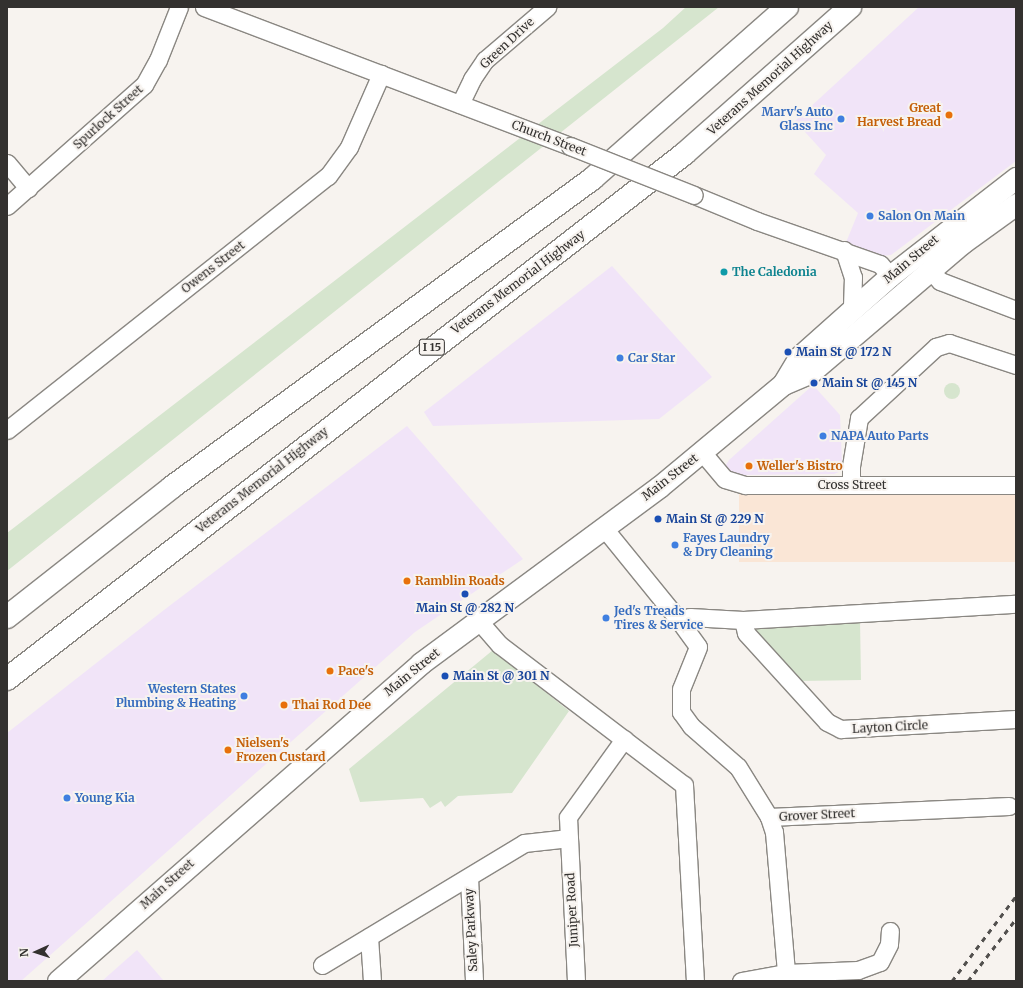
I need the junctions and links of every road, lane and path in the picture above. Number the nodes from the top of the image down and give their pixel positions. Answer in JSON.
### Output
{"nodes":[{"id":1,"x":179,"y":7,"type":"edge"},
{"id":2,"x":204,"y":7,"type":"edge"},
{"id":3,"x":547,"y":7,"type":"edge"},
{"id":4,"x":787,"y":7,"type":"edge"},
{"id":5,"x":850,"y":7,"type":"edge"},
{"id":6,"x":381,"y":74,"type":"junction"},
{"id":7,"x":460,"y":104,"type":"junction"},
{"id":8,"x":7,"y":163,"type":"edge"},
{"id":9,"x":1016,"y":178,"type":"edge"},
{"id":10,"x":28,"y":188,"type":"junction"},
{"id":11,"x":981,"y":204,"type":"junction"},
{"id":12,"x":1016,"y":204,"type":"edge"},
{"id":13,"x":7,"y":206,"type":"edge"},
{"id":14,"x":844,"y":250,"type":"junction"},
{"id":15,"x":930,"y":270,"type":"junction"},
{"id":16,"x":890,"y":276,"type":"junction"},
{"id":17,"x":852,"y":310,"type":"junction"},
{"id":18,"x":1016,"y":310,"type":"edge"},
{"id":19,"x":1016,"y":365,"type":"edge"},
{"id":20,"x":783,"y":384,"type":"junction"},
{"id":21,"x":7,"y":430,"type":"edge"},
{"id":22,"x":702,"y":452,"type":"junction"},
{"id":23,"x":852,"y":485,"type":"junction"},
{"id":24,"x":1016,"y":485,"type":"edge"},
{"id":25,"x":604,"y":528,"type":"junction"},
{"id":26,"x":1016,"y":604,"type":"edge"},
{"id":27,"x":7,"y":617,"type":"edge"},
{"id":28,"x":678,"y":619,"type":"junction"},
{"id":29,"x":478,"y":620,"type":"junction"},
{"id":30,"x":744,"y":620,"type":"junction"},
{"id":31,"x":7,"y":679,"type":"edge"},
{"id":32,"x":1016,"y":719,"type":"edge"},
{"id":33,"x":624,"y":739,"type":"junction"},
{"id":34,"x":1009,"y":806,"type":"dead end"},
{"id":35,"x":769,"y":817,"type":"junction"},
{"id":36,"x":569,"y":838,"type":"junction"},
{"id":37,"x":469,"y":878,"type":"junction"},
{"id":38,"x":890,"y":931,"type":"dead end"},
{"id":39,"x":369,"y":937,"type":"junction"},
{"id":40,"x":322,"y":965,"type":"dead end"},
{"id":41,"x":786,"y":973,"type":"junction"},
{"id":42,"x":58,"y":981,"type":"edge"},
{"id":43,"x":372,"y":981,"type":"edge"},
{"id":44,"x":474,"y":981,"type":"edge"},
{"id":45,"x":576,"y":981,"type":"edge"},
{"id":46,"x":695,"y":981,"type":"edge"},
{"id":47,"x":741,"y":981,"type":"edge"}],
"edges":[{"from":1,"to":10,"type":"street","name":"Spurlock Street"},
{"from":2,"to":6,"type":"street","name":"Church Street"},
{"from":3,"to":7,"type":"street","name":"Green Drive"},
{"from":4,"to":27,"type":"highway"},
{"from":5,"to":31,"type":"highway","name":"Veterans Memorial Highway","number":"I 15"},
{"from":6,"to":7,"type":"street","name":"Church Street"},
{"from":6,"to":21,"type":"street","name":"Owens Street"},
{"from":7,"to":14,"type":"street","name":"Church Street","bridge":true},
{"from":8,"to":10,"type":"street"},
{"from":9,"to":11,"type":"main road","name":"Main Street"},
{"from":10,"to":13,"type":"street","name":"Spurlock Street"},
{"from":11,"to":15,"type":"main road"},
{"from":11,"to":16,"type":"main road","name":"Main Street"},
{"from":12,"to":15,"type":"main road","name":"Main Street"},
{"from":14,"to":16,"type":"street","name":"Church Street"},
{"from":14,"to":17,"type":"street"},
{"from":15,"to":18,"type":"street"},
{"from":15,"to":20,"type":"main road","name":"Main Street"},
{"from":16,"to":17,"type":"main road","name":"Main Street"},
{"from":17,"to":20,"type":"main road","name":"Main Street"},
{"from":19,"to":23,"type":"street"},
{"from":20,"to":22,"type":"main road","name":"Main Street"},
{"from":22,"to":23,"type":"street","name":"Cross Street"},
{"from":22,"to":25,"type":"main road","name":"Main Street"},
{"from":23,"to":24,"type":"street","name":"Cross Street"},
{"from":25,"to":28,"type":"street"},
{"from":25,"to":29,"type":"main road","name":"Main Street"},
{"from":26,"to":30,"type":"street"},
{"from":28,"to":30,"type":"street"},
{"from":28,"to":35,"type":"street","name":"Grover Street"},
{"from":29,"to":33,"type":"street"},
{"from":29,"to":42,"type":"main road","name":"Main Street"},
{"from":30,"to":32,"type":"street","name":"Layton Circle"},
{"from":33,"to":36,"type":"street","name":"Juniper Road"},
{"from":33,"to":46,"type":"street"},
{"from":34,"to":35,"type":"street","name":"Grover Street"},
{"from":35,"to":41,"type":"street"},
{"from":36,"to":37,"type":"street"},
{"from":36,"to":45,"type":"street","name":"Juniper Road"},
{"from":37,"to":39,"type":"street"},
{"from":37,"to":44,"type":"street","name":"Saley Parkway"},
{"from":38,"to":41,"type":"street"},
{"from":39,"to":40,"type":"street"},
{"from":39,"to":43,"type":"street"},
{"from":41,"to":47,"type":"street"}]}
